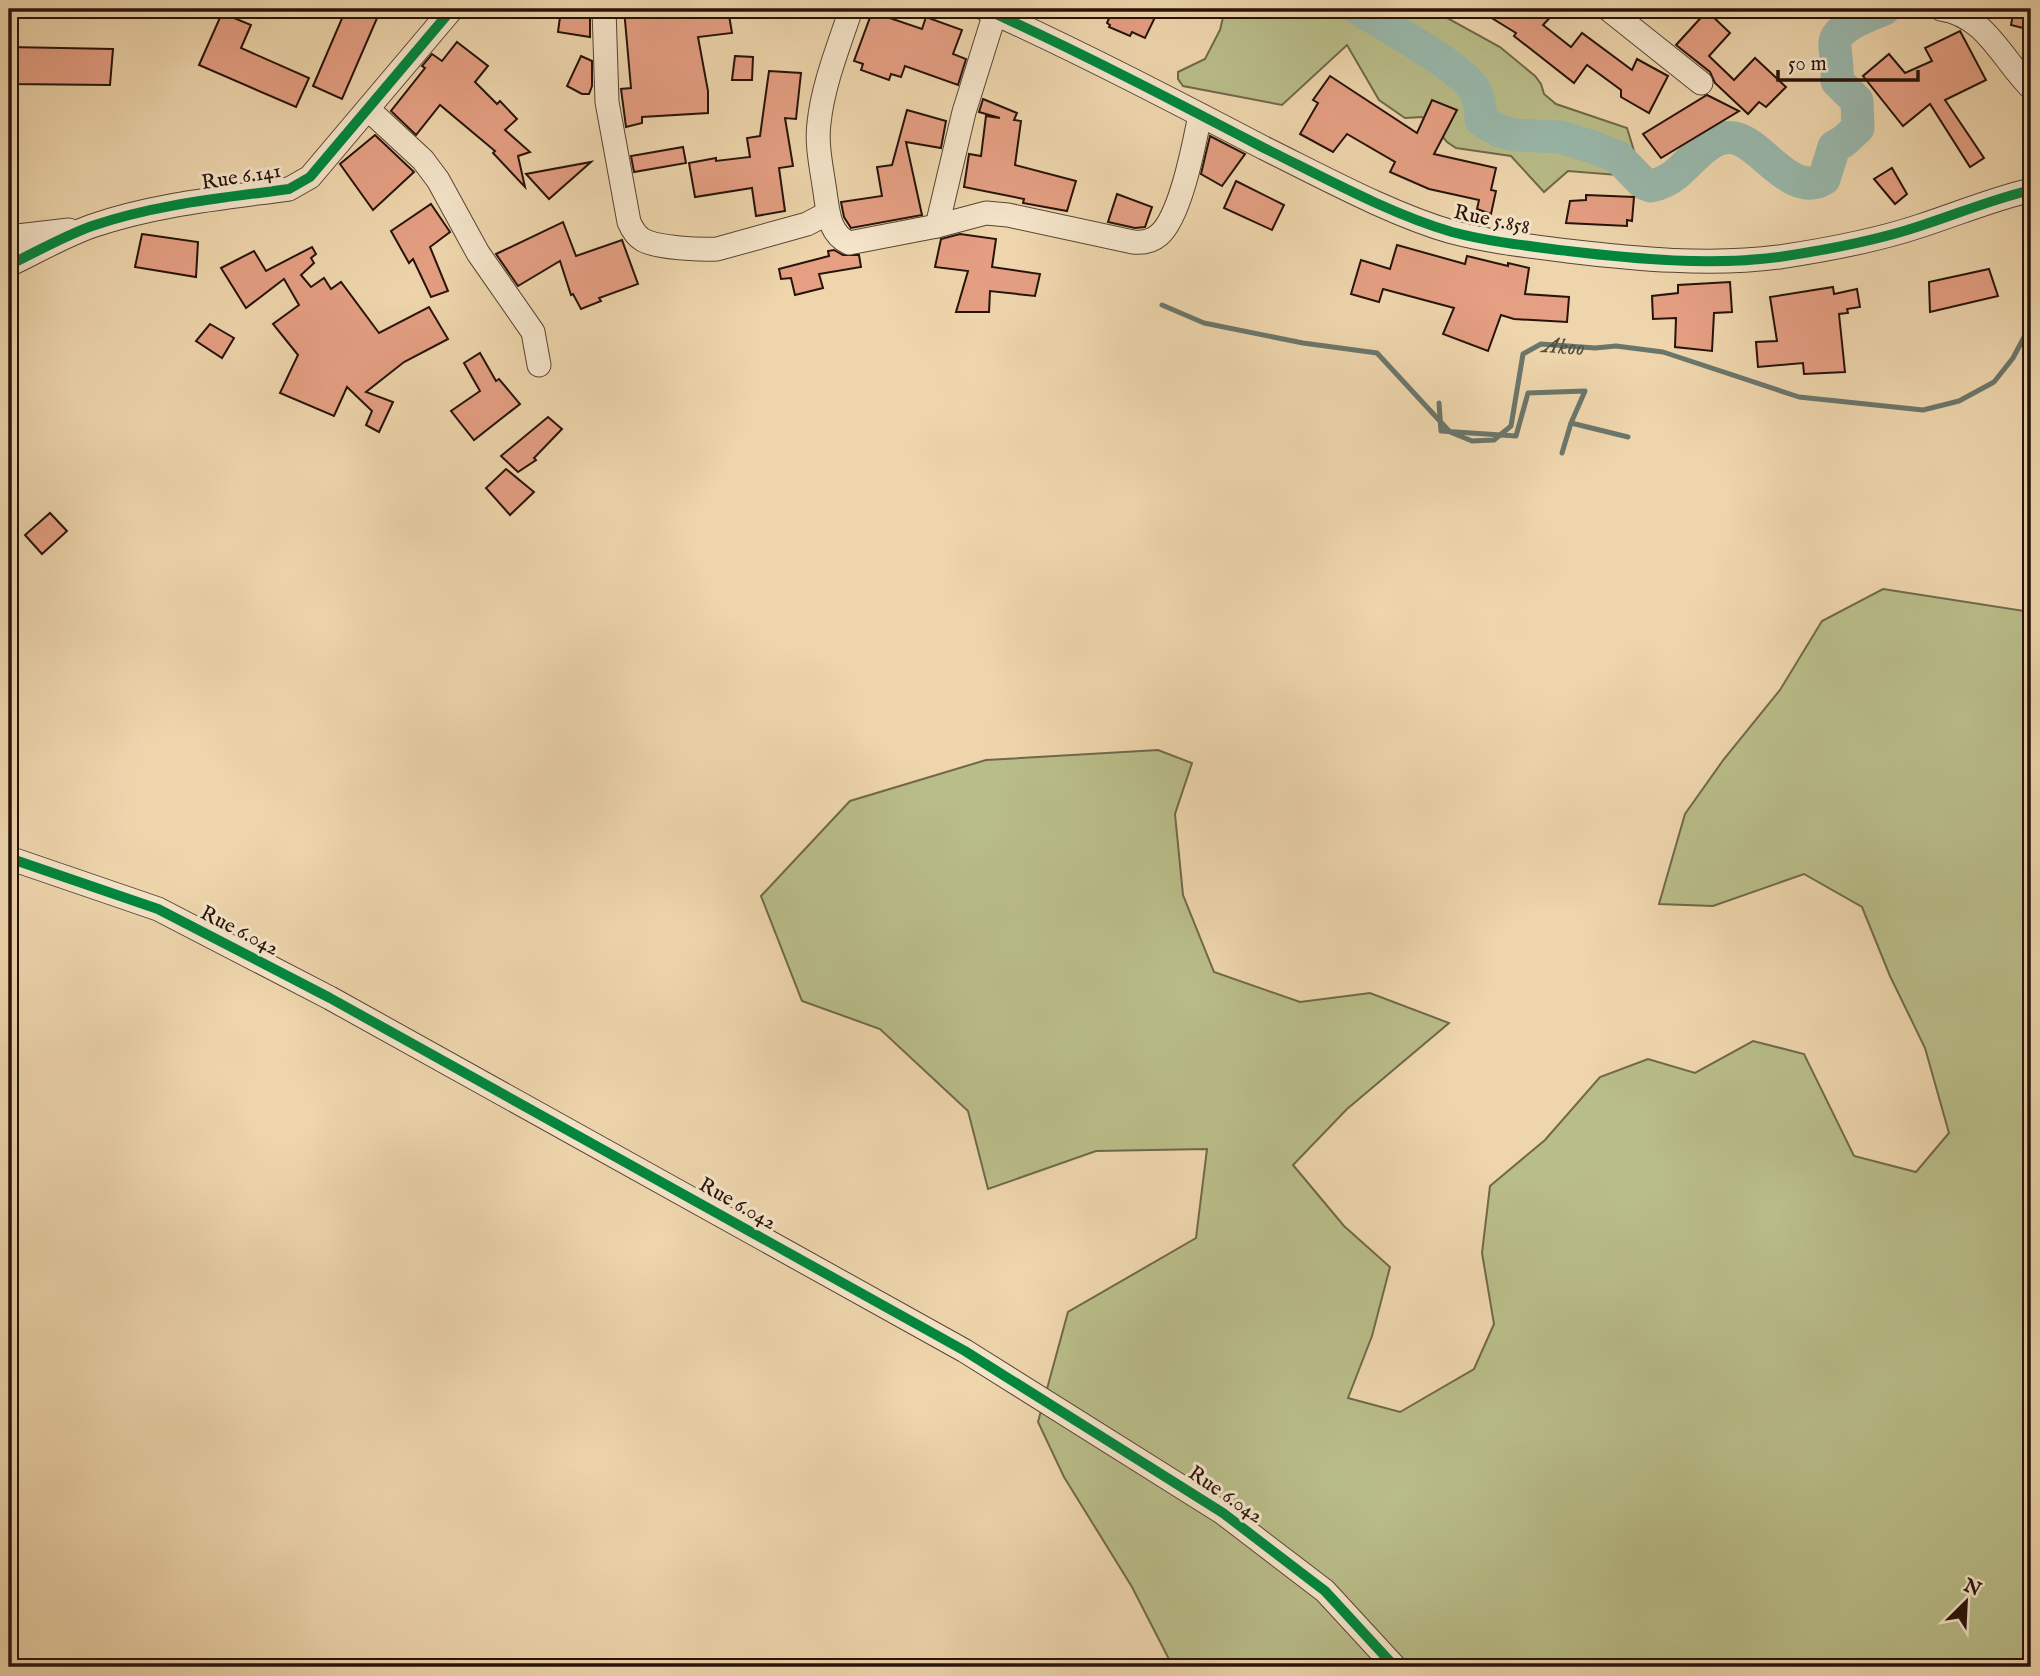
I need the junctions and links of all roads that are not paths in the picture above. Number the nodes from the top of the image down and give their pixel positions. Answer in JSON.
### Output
{"nodes":[{"id":1,"x":452,"y":9,"type":"edge"},
{"id":2,"x":604,"y":9,"type":"edge"},
{"id":3,"x":851,"y":9,"type":"edge"},
{"id":4,"x":1608,"y":9,"type":"edge"},
{"id":5,"x":1941,"y":9,"type":"edge"},
{"id":6,"x":990,"y":11,"type":"edge"},
{"id":7,"x":1701,"y":83,"type":"dead end"},
{"id":8,"x":2031,"y":88,"type":"edge"},
{"id":9,"x":369,"y":110,"type":"junction"},
{"id":10,"x":1200,"y":115,"type":"junction"},
{"id":11,"x":2031,"y":190,"type":"edge"},
{"id":12,"x":828,"y":213,"type":"junction"},
{"id":13,"x":937,"y":226,"type":"junction"},
{"id":14,"x":90,"y":227,"type":"junction"},
{"id":15,"x":9,"y":237,"type":"edge"},
{"id":16,"x":9,"y":265,"type":"edge"},
{"id":17,"x":539,"y":365,"type":"dead end"},
{"id":18,"x":9,"y":858,"type":"edge"},
{"id":19,"x":1395,"y":1667,"type":"edge"}],
"edges":[{"from":1,"to":9,"type":"street","name":"Rue 6.141"},
{"from":2,"to":12,"type":"street"},
{"from":3,"to":12,"type":"street"},
{"from":4,"to":7,"type":"street"},
{"from":5,"to":8,"type":"street"},
{"from":6,"to":10,"type":"street","name":"Rue 5.858"},
{"from":6,"to":13,"type":"street"},
{"from":9,"to":14,"type":"street","name":"Rue 6.141"},
{"from":9,"to":17,"type":"street"},
{"from":10,"to":11,"type":"street","name":"Rue 5.858"},
{"from":10,"to":13,"type":"street"},
{"from":12,"to":13,"type":"street"},
{"from":14,"to":15,"type":"street"},
{"from":14,"to":16,"type":"street","name":"Rue 6.141"},
{"from":18,"to":19,"type":"street","name":"Rue 6.042"}]}
